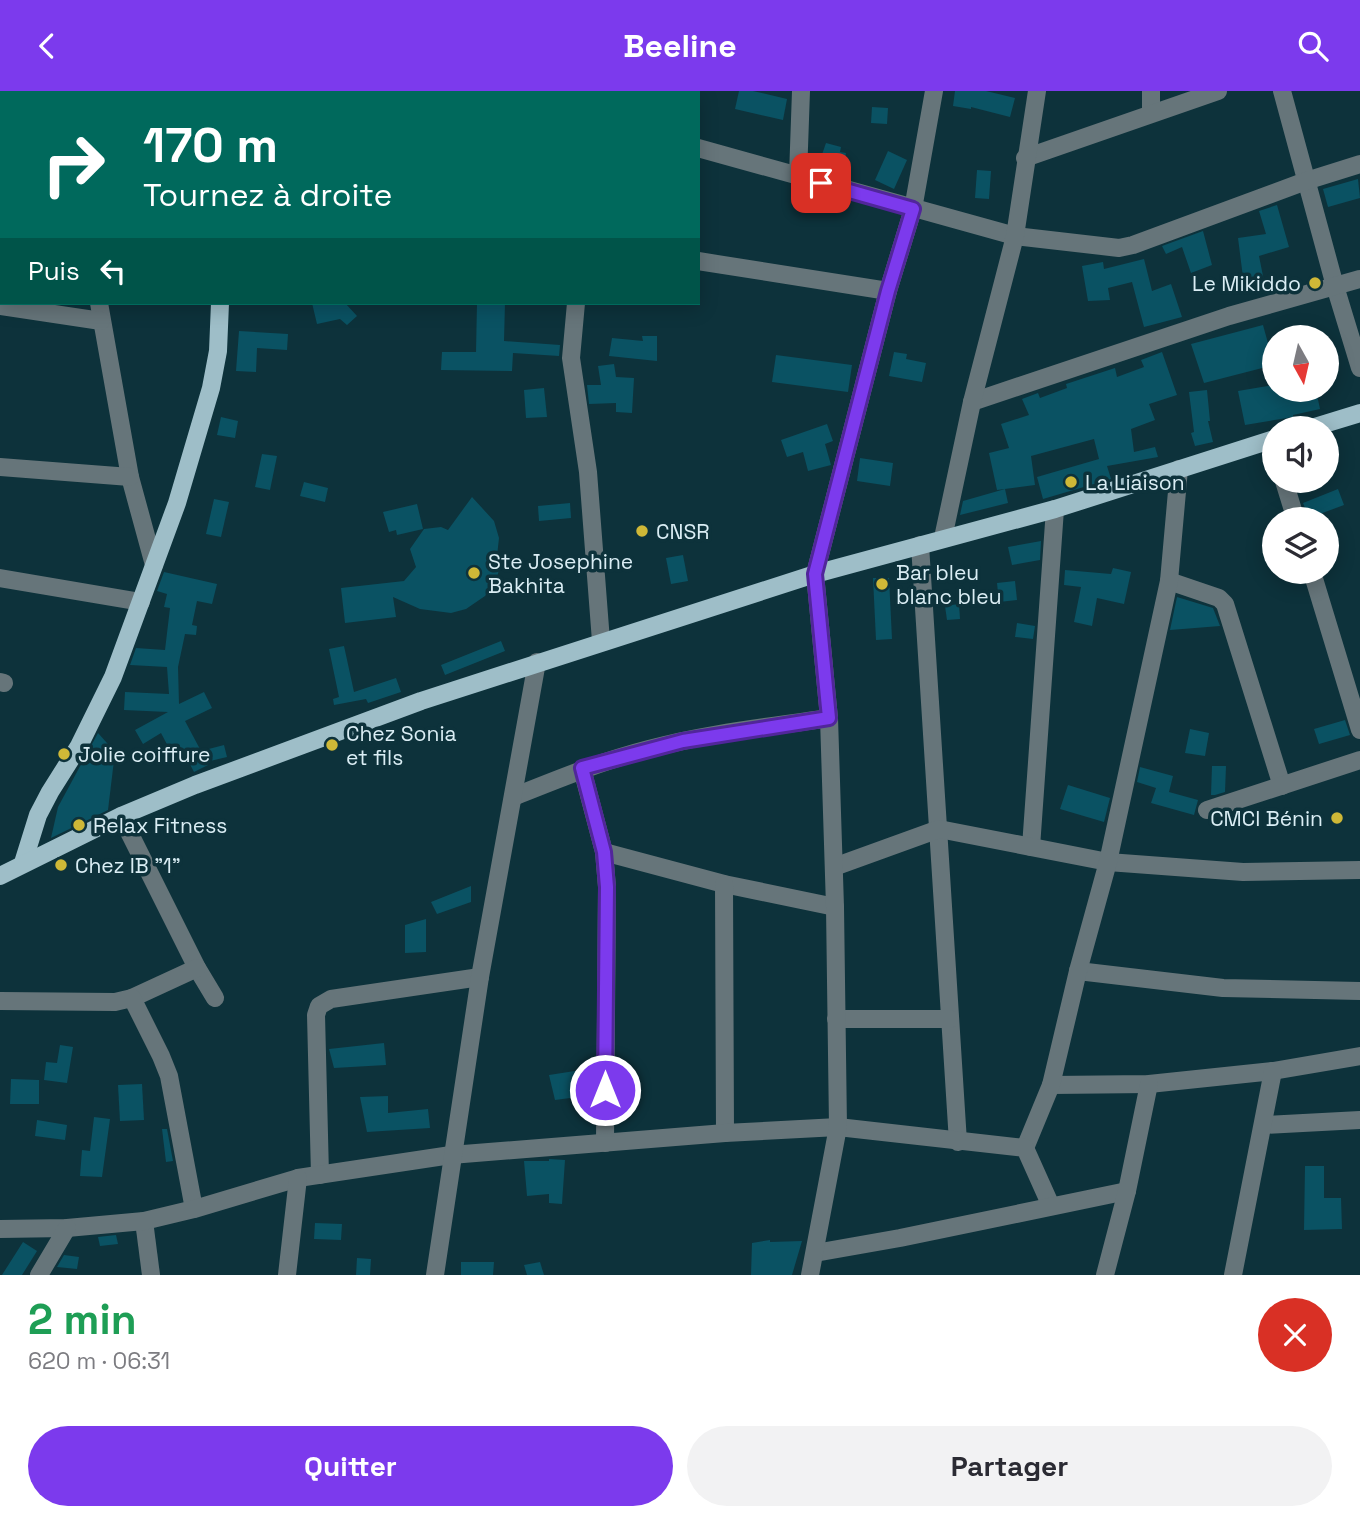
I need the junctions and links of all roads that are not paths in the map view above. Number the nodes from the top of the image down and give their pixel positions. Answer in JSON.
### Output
{"nodes":[{"id":1,"x":801,"y":91,"type":"edge"},
{"id":2,"x":934,"y":91,"type":"edge"},
{"id":3,"x":1037,"y":91,"type":"edge"},
{"id":4,"x":1151,"y":91,"type":"edge"},
{"id":5,"x":1218,"y":91,"type":"edge"},
{"id":6,"x":1282,"y":91,"type":"edge"},
{"id":7,"x":1151,"y":113,"type":"junction"},
{"id":8,"x":700,"y":149,"type":"edge"},
{"id":9,"x":1026,"y":158,"type":"junction"},
{"id":10,"x":1360,"y":165,"type":"edge"},
{"id":11,"x":798,"y":176,"type":"junction"},
{"id":12,"x":1306,"y":181,"type":"junction"},
{"id":13,"x":913,"y":209,"type":"junction"},
{"id":14,"x":1015,"y":236,"type":"junction"},
{"id":15,"x":700,"y":261,"type":"edge"},
{"id":16,"x":1360,"y":279,"type":"edge"},
{"id":17,"x":1335,"y":286,"type":"junction"},
{"id":18,"x":888,"y":291,"type":"junction"},
{"id":19,"x":220,"y":305,"type":"edge"},
{"id":20,"x":576,"y":305,"type":"edge"},
{"id":21,"x":0,"y":306,"type":"edge"},
{"id":22,"x":100,"y":312,"type":"edge"},
{"id":23,"x":1360,"y":368,"type":"edge"},
{"id":24,"x":972,"y":402,"type":"junction"},
{"id":25,"x":1360,"y":413,"type":"edge"},
{"id":26,"x":1339,"y":419,"type":"edge"},
{"id":27,"x":1262,"y":445,"type":"edge"},
{"id":28,"x":0,"y":467,"type":"edge"},
{"id":29,"x":1179,"y":469,"type":"junction"},
{"id":30,"x":130,"y":477,"type":"junction"},
{"id":31,"x":1055,"y":509,"type":"junction"},
{"id":32,"x":943,"y":538,"type":"junction"},
{"id":33,"x":920,"y":545,"type":"junction"},
{"id":34,"x":154,"y":565,"type":"junction"},
{"id":35,"x":815,"y":574,"type":"junction"},
{"id":36,"x":0,"y":578,"type":"edge"},
{"id":37,"x":1169,"y":581,"type":"junction"},
{"id":38,"x":1316,"y":584,"type":"edge"},
{"id":39,"x":141,"y":602,"type":"junction"},
{"id":40,"x":601,"y":641,"type":"junction"},
{"id":41,"x":537,"y":662,"type":"junction"},
{"id":42,"x":829,"y":718,"type":"junction"},
{"id":43,"x":1360,"y":730,"type":"edge"},
{"id":44,"x":1360,"y":761,"type":"edge"},
{"id":45,"x":582,"y":768,"type":"junction"},
{"id":46,"x":1282,"y":786,"type":"junction"},
{"id":47,"x":513,"y":797,"type":"junction"},
{"id":48,"x":1208,"y":810,"type":"dead end"},
{"id":49,"x":121,"y":816,"type":"junction"},
{"id":50,"x":939,"y":829,"type":"junction"},
{"id":51,"x":1031,"y":847,"type":"junction"},
{"id":52,"x":604,"y":852,"type":"junction"},
{"id":53,"x":1108,"y":862,"type":"junction"},
{"id":54,"x":23,"y":863,"type":"junction"},
{"id":55,"x":834,"y":867,"type":"junction"},
{"id":56,"x":1360,"y":870,"type":"edge"},
{"id":57,"x":0,"y":876,"type":"edge"},
{"id":58,"x":724,"y":884,"type":"junction"},
{"id":59,"x":835,"y":907,"type":"junction"},
{"id":60,"x":197,"y":968,"type":"junction"},
{"id":61,"x":1078,"y":971,"type":"junction"},
{"id":62,"x":480,"y":977,"type":"junction"},
{"id":63,"x":1360,"y":991,"type":"edge"},
{"id":64,"x":132,"y":998,"type":"junction"},
{"id":65,"x":215,"y":998,"type":"dead end"},
{"id":66,"x":0,"y":1001,"type":"edge"},
{"id":67,"x":836,"y":1019,"type":"junction"},
{"id":68,"x":950,"y":1019,"type":"junction"},
{"id":69,"x":1360,"y":1056,"type":"edge"},
{"id":70,"x":1273,"y":1071,"type":"junction"},
{"id":71,"x":1149,"y":1084,"type":"junction"},
{"id":72,"x":1051,"y":1085,"type":"junction"},
{"id":73,"x":1360,"y":1120,"type":"edge"},
{"id":74,"x":1263,"y":1125,"type":"junction"},
{"id":75,"x":838,"y":1127,"type":"junction"},
{"id":76,"x":725,"y":1133,"type":"junction"},
{"id":77,"x":958,"y":1142,"type":"junction"},
{"id":78,"x":605,"y":1143,"type":"junction"},
{"id":79,"x":1025,"y":1149,"type":"junction"},
{"id":80,"x":451,"y":1155,"type":"junction"},
{"id":81,"x":320,"y":1175,"type":"junction"},
{"id":82,"x":298,"y":1178,"type":"junction"},
{"id":83,"x":1127,"y":1191,"type":"junction"},
{"id":84,"x":1051,"y":1206,"type":"junction"},
{"id":85,"x":194,"y":1209,"type":"junction"},
{"id":86,"x":144,"y":1221,"type":"junction"},
{"id":87,"x":66,"y":1228,"type":"junction"},
{"id":88,"x":0,"y":1229,"type":"edge"},
{"id":89,"x":815,"y":1253,"type":"junction"},
{"id":90,"x":39,"y":1275,"type":"edge"},
{"id":91,"x":151,"y":1275,"type":"edge"},
{"id":92,"x":287,"y":1275,"type":"edge"},
{"id":93,"x":435,"y":1275,"type":"edge"},
{"id":94,"x":810,"y":1275,"type":"edge"},
{"id":95,"x":1105,"y":1275,"type":"edge"},
{"id":96,"x":1233,"y":1275,"type":"edge"}],
"edges":[{"from":1,"to":11,"type":"street"},
{"from":2,"to":13,"type":"street"},
{"from":3,"to":9,"type":"street"},
{"from":4,"to":7,"type":"street"},
{"from":5,"to":7,"type":"street"},
{"from":6,"to":12,"type":"street"},
{"from":7,"to":9,"type":"street"},
{"from":8,"to":11,"type":"street"},
{"from":9,"to":14,"type":"street"},
{"from":10,"to":12,"type":"street"},
{"from":11,"to":13,"type":"street"},
{"from":12,"to":14,"type":"street"},
{"from":12,"to":17,"type":"street"},
{"from":13,"to":14,"type":"street"},
{"from":13,"to":18,"type":"street"},
{"from":14,"to":24,"type":"street"},
{"from":15,"to":18,"type":"street"},
{"from":16,"to":17,"type":"street"},
{"from":17,"to":23,"type":"street"},
{"from":17,"to":24,"type":"street"},
{"from":18,"to":35,"type":"street"},
{"from":19,"to":34,"type":"main road"},
{"from":20,"to":40,"type":"street"},
{"from":21,"to":22,"type":"street"},
{"from":22,"to":30,"type":"street"},
{"from":24,"to":32,"type":"street"},
{"from":25,"to":26,"type":"main road"},
{"from":27,"to":29,"type":"main road"},
{"from":28,"to":30,"type":"street"},
{"from":29,"to":31,"type":"main road"},
{"from":29,"to":37,"type":"street"},
{"from":30,"to":34,"type":"street"},
{"from":31,"to":32,"type":"main road"},
{"from":31,"to":51,"type":"street"},
{"from":32,"to":33,"type":"main road"},
{"from":33,"to":35,"type":"main road"},
{"from":33,"to":50,"type":"street"},
{"from":34,"to":39,"type":"main road"},
{"from":35,"to":40,"type":"main road"},
{"from":35,"to":42,"type":"street"},
{"from":36,"to":39,"type":"street"},
{"from":37,"to":46,"type":"street"},
{"from":37,"to":53,"type":"street"},
{"from":38,"to":43,"type":"street"},
{"from":39,"to":54,"type":"main road"},
{"from":40,"to":41,"type":"main road"},
{"from":41,"to":47,"type":"street"},
{"from":41,"to":49,"type":"main road"},
{"from":42,"to":45,"type":"street"},
{"from":42,"to":55,"type":"street"},
{"from":44,"to":46,"type":"street"},
{"from":45,"to":47,"type":"street"},
{"from":45,"to":52,"type":"street"},
{"from":46,"to":48,"type":"street"},
{"from":47,"to":62,"type":"street"},
{"from":49,"to":54,"type":"main road"},
{"from":49,"to":60,"type":"street"},
{"from":50,"to":51,"type":"street"},
{"from":50,"to":55,"type":"street"},
{"from":50,"to":68,"type":"street"},
{"from":51,"to":53,"type":"street"},
{"from":52,"to":58,"type":"street"},
{"from":52,"to":78,"type":"street"},
{"from":53,"to":56,"type":"street"},
{"from":53,"to":61,"type":"street"},
{"from":54,"to":57,"type":"main road"},
{"from":55,"to":59,"type":"street"},
{"from":58,"to":59,"type":"street"},
{"from":58,"to":76,"type":"street"},
{"from":59,"to":67,"type":"street"},
{"from":60,"to":64,"type":"street"},
{"from":60,"to":65,"type":"street"},
{"from":61,"to":63,"type":"street"},
{"from":61,"to":72,"type":"street"},
{"from":62,"to":80,"type":"street"},
{"from":62,"to":81,"type":"street"},
{"from":64,"to":66,"type":"street"},
{"from":64,"to":85,"type":"street"},
{"from":67,"to":68,"type":"street"},
{"from":67,"to":75,"type":"street"},
{"from":68,"to":77,"type":"street"},
{"from":69,"to":70,"type":"street"},
{"from":70,"to":71,"type":"street"},
{"from":70,"to":74,"type":"street"},
{"from":71,"to":72,"type":"street"},
{"from":71,"to":83,"type":"street"},
{"from":72,"to":79,"type":"street"},
{"from":73,"to":74,"type":"street"},
{"from":74,"to":96,"type":"street"},
{"from":75,"to":76,"type":"street"},
{"from":75,"to":77,"type":"street"},
{"from":75,"to":89,"type":"street"},
{"from":76,"to":78,"type":"street"},
{"from":77,"to":79,"type":"street"},
{"from":78,"to":80,"type":"street"},
{"from":79,"to":84,"type":"street"},
{"from":80,"to":81,"type":"street"},
{"from":80,"to":93,"type":"street"},
{"from":81,"to":82,"type":"street"},
{"from":82,"to":85,"type":"street"},
{"from":82,"to":92,"type":"street"},
{"from":83,"to":84,"type":"street"},
{"from":83,"to":95,"type":"street"},
{"from":84,"to":89,"type":"street"},
{"from":85,"to":86,"type":"street"},
{"from":86,"to":87,"type":"street"},
{"from":86,"to":91,"type":"street"},
{"from":87,"to":88,"type":"street"},
{"from":87,"to":90,"type":"street"},
{"from":89,"to":94,"type":"street"}]}
